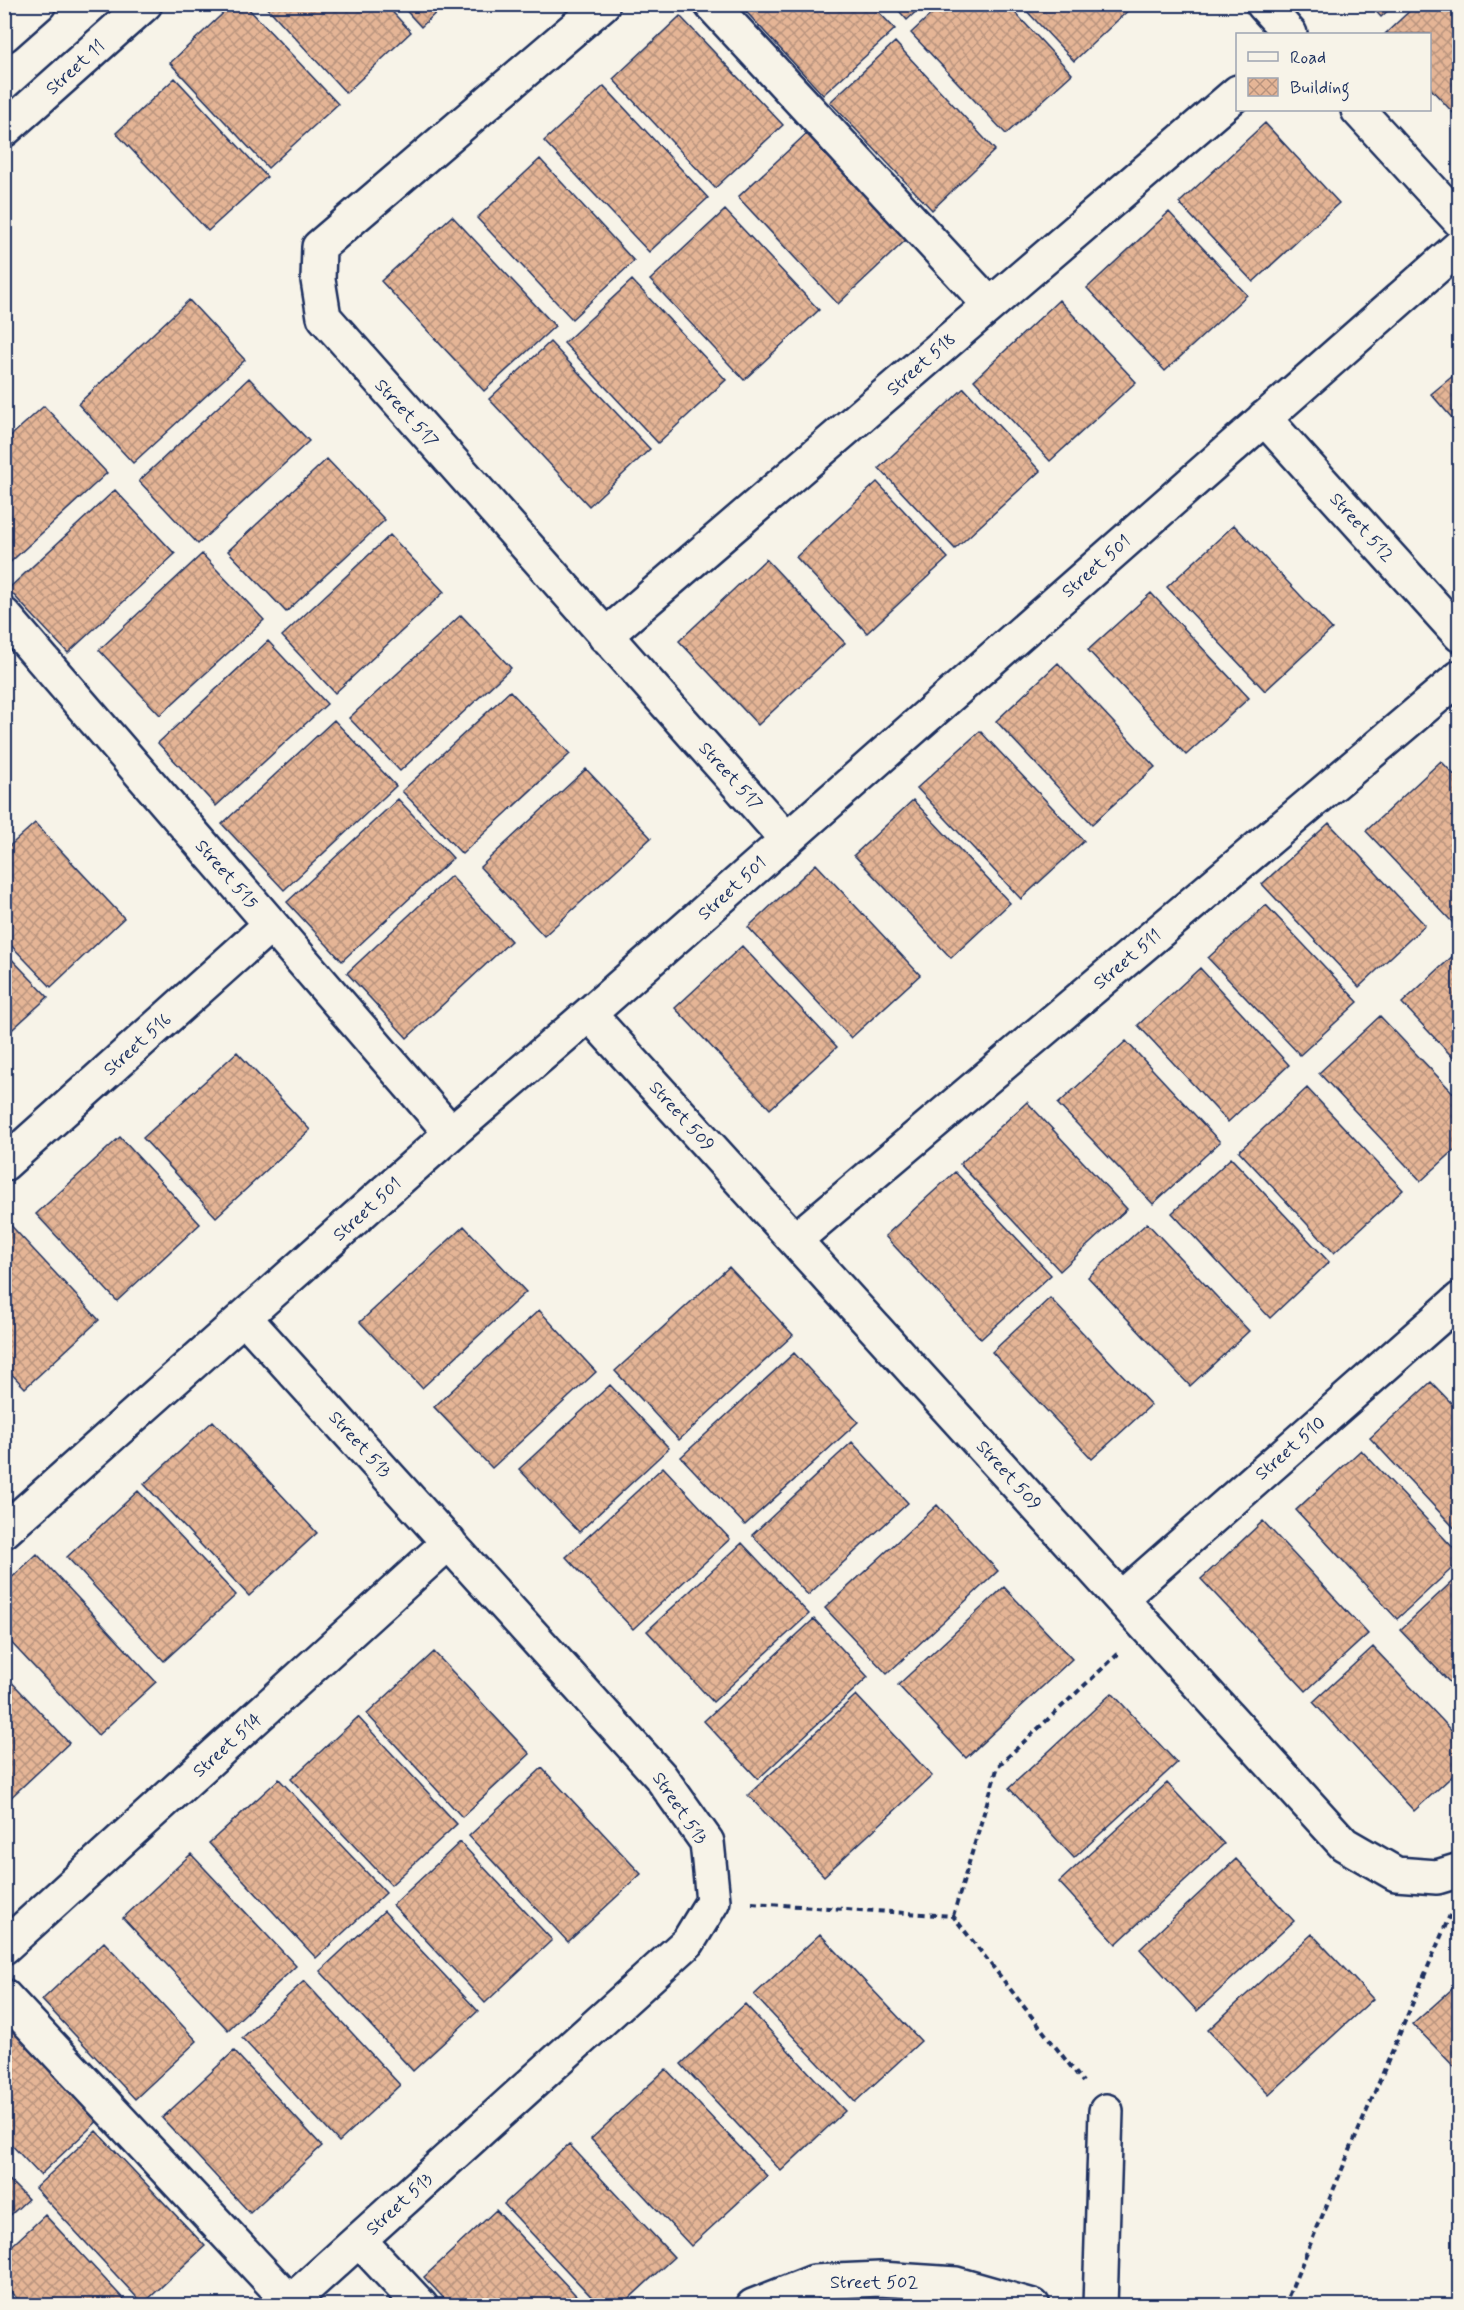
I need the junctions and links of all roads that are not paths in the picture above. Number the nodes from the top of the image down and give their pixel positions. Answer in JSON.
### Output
{"nodes":[{"id":1,"x":39,"y":4,"type":"edge"},
{"id":2,"x":145,"y":4,"type":"edge"},
{"id":3,"x":603,"y":4,"type":"edge"},
{"id":4,"x":711,"y":4,"type":"edge"},
{"id":5,"x":1263,"y":4,"type":"edge"},
{"id":6,"x":1289,"y":33,"type":"edge"},
{"id":7,"x":4,"y":35,"type":"edge"},
{"id":8,"x":1236,"y":94,"type":"edge"},
{"id":9,"x":1359,"y":111,"type":"edge"},
{"id":10,"x":4,"y":130,"type":"edge"},
{"id":11,"x":1460,"y":221,"type":"edge"},
{"id":12,"x":1460,"y":246,"type":"edge"},
{"id":13,"x":990,"y":305,"type":"junction"},
{"id":14,"x":1264,"y":418,"type":"junction"},
{"id":15,"x":4,"y":615,"type":"edge"},
{"id":16,"x":1460,"y":635,"type":"edge"},
{"id":17,"x":605,"y":636,"type":"junction"},
{"id":18,"x":1460,"y":677,"type":"edge"},
{"id":19,"x":787,"y":840,"type":"junction"},
{"id":20,"x":270,"y":924,"type":"junction"},
{"id":21,"x":590,"y":1014,"type":"junction"},
{"id":22,"x":451,"y":1133,"type":"junction"},
{"id":23,"x":4,"y":1164,"type":"edge"},
{"id":24,"x":795,"y":1240,"type":"junction"},
{"id":25,"x":1460,"y":1299,"type":"edge"},
{"id":26,"x":245,"y":1318,"type":"junction"},
{"id":27,"x":4,"y":1531,"type":"edge"},
{"id":28,"x":449,"y":1542,"type":"junction"},
{"id":29,"x":1121,"y":1598,"type":"junction"},
{"id":30,"x":1460,"y":1870,"type":"edge"},
{"id":31,"x":4,"y":1947,"type":"edge"},
{"id":32,"x":4,"y":1996,"type":"edge"},
{"id":33,"x":1106,"y":2111,"type":"road end"},
{"id":34,"x":359,"y":2240,"type":"junction"},
{"id":35,"x":288,"y":2304,"type":"edge"},
{"id":36,"x":421,"y":2306,"type":"edge"},
{"id":37,"x":753,"y":2306,"type":"edge"},
{"id":38,"x":1033,"y":2306,"type":"edge"},
{"id":39,"x":1100,"y":2306,"type":"edge"}],
"edges":[{"from":1,"to":7,"type":"street"},
{"from":2,"to":10,"type":"street","name":"Street 11"},
{"from":3,"to":17,"type":"street","name":"Street 517"},
{"from":4,"to":13,"type":"street"},
{"from":5,"to":6,"type":"street"},
{"from":8,"to":13,"type":"street","name":"Street 518"},
{"from":9,"to":11,"type":"street"},
{"from":12,"to":14,"type":"street","name":"Street 501"},
{"from":13,"to":17,"type":"street","name":"Street 518"},
{"from":14,"to":16,"type":"street","name":"Street 512"},
{"from":14,"to":19,"type":"street","name":"Street 501"},
{"from":15,"to":20,"type":"street","name":"Street 515"},
{"from":17,"to":19,"type":"street","name":"Street 517"},
{"from":18,"to":24,"type":"street","name":"Street 511"},
{"from":19,"to":21,"type":"street","name":"Street 501"},
{"from":20,"to":22,"type":"street","name":"Street 515"},
{"from":20,"to":23,"type":"street","name":"Street 516"},
{"from":21,"to":22,"type":"street","name":"Street 501"},
{"from":21,"to":24,"type":"street","name":"Street 509"},
{"from":22,"to":26,"type":"street","name":"Street 501"},
{"from":24,"to":29,"type":"street","name":"Street 509"},
{"from":25,"to":29,"type":"street","name":"Street 510"},
{"from":26,"to":27,"type":"street","name":"Street 501"},
{"from":26,"to":28,"type":"street","name":"Street 513"},
{"from":28,"to":31,"type":"street","name":"Street 514"},
{"from":28,"to":34,"type":"street","name":"Street 513"},
{"from":29,"to":30,"type":"street","name":"Street 509"},
{"from":32,"to":35,"type":"street"},
{"from":33,"to":39,"type":"street"},
{"from":34,"to":35,"type":"street","name":"Street 513"},
{"from":34,"to":36,"type":"street"},
{"from":37,"to":38,"type":"street","name":"Street 502"}]}
